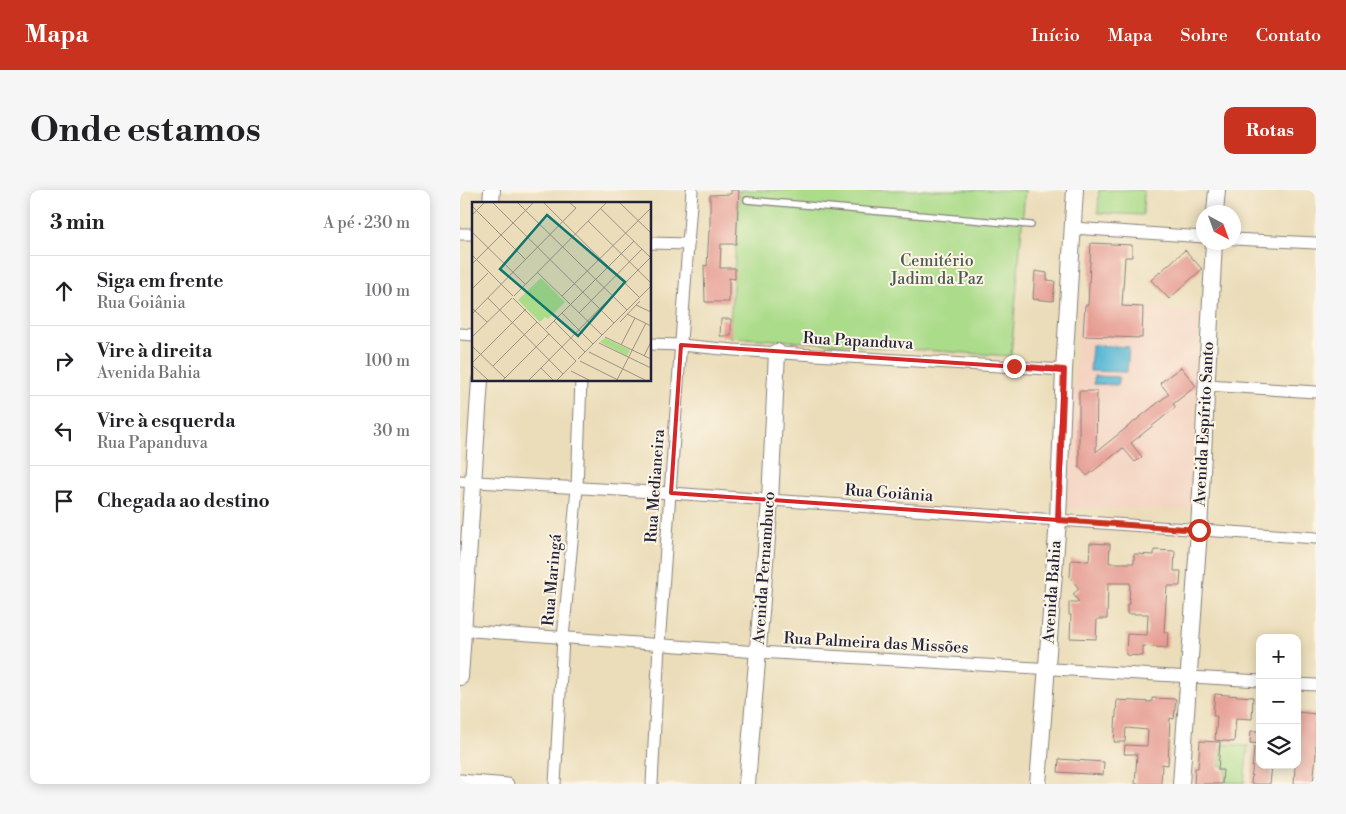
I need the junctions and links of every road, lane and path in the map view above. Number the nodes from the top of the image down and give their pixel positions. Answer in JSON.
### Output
{"nodes":[{"id":1,"x":692,"y":190,"type":"edge"},
{"id":2,"x":1075,"y":190,"type":"edge"},
{"id":3,"x":1217,"y":190,"type":"edge"},
{"id":4,"x":747,"y":200,"type":"dead end"},
{"id":5,"x":1216,"y":205,"type":"edge"},
{"id":6,"x":1031,"y":225,"type":"dead end"},
{"id":7,"x":1073,"y":228,"type":"junction"},
{"id":8,"x":1196,"y":236,"type":"edge"},
{"id":9,"x":1241,"y":239,"type":"edge"},
{"id":10,"x":1316,"y":242,"type":"edge"},
{"id":11,"x":651,"y":243,"type":"edge"},
{"id":12,"x":688,"y":244,"type":"junction"},
{"id":13,"x":1214,"y":250,"type":"edge"},
{"id":14,"x":651,"y":344,"type":"edge"},
{"id":15,"x":681,"y":345,"type":"junction"},
{"id":16,"x":777,"y":352,"type":"junction"},
{"id":17,"x":1064,"y":370,"type":"junction"},
{"id":18,"x":480,"y":381,"type":"edge"},
{"id":19,"x":581,"y":381,"type":"edge"},
{"id":20,"x":1206,"y":384,"type":"junction"},
{"id":21,"x":1316,"y":392,"type":"edge"},
{"id":22,"x":467,"y":481,"type":"edge"},
{"id":23,"x":577,"y":488,"type":"junction"},
{"id":24,"x":671,"y":493,"type":"junction"},
{"id":25,"x":770,"y":501,"type":"junction"},
{"id":26,"x":1058,"y":520,"type":"junction"},
{"id":27,"x":1199,"y":530,"type":"junction"},
{"id":28,"x":1316,"y":538,"type":"edge"},
{"id":29,"x":461,"y":630,"type":"edge"},
{"id":30,"x":563,"y":638,"type":"junction"},
{"id":31,"x":659,"y":645,"type":"junction"},
{"id":32,"x":758,"y":652,"type":"junction"},
{"id":33,"x":1046,"y":669,"type":"junction"},
{"id":34,"x":1188,"y":676,"type":"junction"},
{"id":35,"x":460,"y":677,"type":"edge"},
{"id":36,"x":1256,"y":681,"type":"edge"},
{"id":37,"x":1301,"y":684,"type":"edge"},
{"id":38,"x":1316,"y":685,"type":"edge"},
{"id":39,"x":460,"y":780,"type":"edge"},
{"id":40,"x":508,"y":784,"type":"edge"},
{"id":41,"x":555,"y":784,"type":"edge"},
{"id":42,"x":652,"y":784,"type":"edge"},
{"id":43,"x":747,"y":784,"type":"edge"},
{"id":44,"x":1038,"y":784,"type":"edge"},
{"id":45,"x":1181,"y":784,"type":"edge"}],
"edges":[{"from":1,"to":12,"type":"street","name":"Rua Medianeira"},
{"from":2,"to":7,"type":"street","name":"Avenida Bahia"},
{"from":3,"to":5,"type":"street"},
{"from":4,"to":6,"type":"lane"},
{"from":7,"to":8,"type":"street"},
{"from":7,"to":17,"type":"street","name":"Avenida Bahia"},
{"from":9,"to":10,"type":"street"},
{"from":11,"to":12,"type":"street"},
{"from":12,"to":15,"type":"street","name":"Rua Medianeira"},
{"from":13,"to":20,"type":"street","name":"Avenida Espírito Santo"},
{"from":14,"to":15,"type":"street","name":"Rua Papanduva"},
{"from":15,"to":16,"type":"street","name":"Rua Papanduva"},
{"from":15,"to":24,"type":"street","name":"Rua Medianeira"},
{"from":16,"to":17,"type":"street","name":"Rua Papanduva"},
{"from":16,"to":25,"type":"street","name":"Avenida Pernambuco"},
{"from":17,"to":26,"type":"street","name":"Avenida Bahia"},
{"from":18,"to":22,"type":"street"},
{"from":19,"to":23,"type":"street","name":"Rua Maringá"},
{"from":20,"to":21,"type":"street"},
{"from":20,"to":27,"type":"street","name":"Avenida Espírito Santo"},
{"from":22,"to":23,"type":"street","name":"Rua Goiânia"},
{"from":22,"to":29,"type":"street"},
{"from":23,"to":24,"type":"street","name":"Rua Goiânia"},
{"from":23,"to":30,"type":"street","name":"Rua Maringá"},
{"from":24,"to":25,"type":"street","name":"Rua Goiânia"},
{"from":24,"to":31,"type":"street","name":"Rua Medianeira"},
{"from":25,"to":26,"type":"street","name":"Rua Goiânia"},
{"from":25,"to":32,"type":"street","name":"Avenida Pernambuco"},
{"from":26,"to":27,"type":"street","name":"Rua Goiânia"},
{"from":26,"to":33,"type":"street","name":"Avenida Bahia"},
{"from":27,"to":28,"type":"street","name":"Rua Goiânia"},
{"from":27,"to":34,"type":"street","name":"Avenida Espírito Santo"},
{"from":29,"to":30,"type":"street","name":"Rua Palmeira das Missões"},
{"from":29,"to":35,"type":"street"},
{"from":30,"to":31,"type":"street","name":"Rua Palmeira das Missões"},
{"from":30,"to":41,"type":"street","name":"Rua Maringá"},
{"from":31,"to":32,"type":"street","name":"Rua Palmeira das Missões"},
{"from":31,"to":42,"type":"street","name":"Rua Medianeira"},
{"from":32,"to":33,"type":"street","name":"Rua Palmeira das Missões"},
{"from":32,"to":43,"type":"street","name":"Avenida Pernambuco"},
{"from":33,"to":34,"type":"street","name":"Rua Palmeira das Missões"},
{"from":33,"to":44,"type":"street","name":"Avenida Bahia"},
{"from":34,"to":36,"type":"street","name":"Rua Palmeira das Missões"},
{"from":34,"to":45,"type":"street","name":"Avenida Espírito Santo"},
{"from":37,"to":38,"type":"street"},
{"from":39,"to":40,"type":"street"}]}
